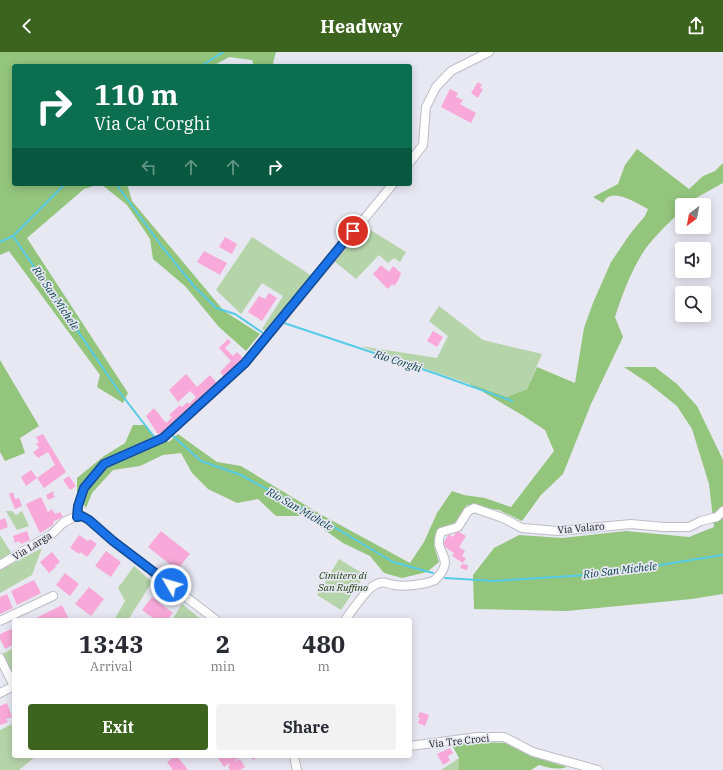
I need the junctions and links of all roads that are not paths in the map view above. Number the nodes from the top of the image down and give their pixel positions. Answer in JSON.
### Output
{"nodes":[{"id":1,"x":489,"y":52,"type":"edge"},
{"id":2,"x":412,"y":159,"type":"edge"},
{"id":3,"x":391,"y":186,"type":"edge"},
{"id":4,"x":723,"y":511,"type":"edge"},
{"id":5,"x":77,"y":517,"type":"junction"},
{"id":6,"x":0,"y":565,"type":"edge"},
{"id":7,"x":54,"y":596,"type":"dead end"},
{"id":8,"x":213,"y":618,"type":"edge"},
{"id":9,"x":347,"y":618,"type":"edge"},
{"id":10,"x":0,"y":621,"type":"edge"},
{"id":11,"x":0,"y":658,"type":"edge"},
{"id":12,"x":12,"y":682,"type":"edge"},
{"id":13,"x":12,"y":687,"type":"edge"},
{"id":14,"x":0,"y":692,"type":"edge"},
{"id":15,"x":412,"y":746,"type":"edge"},
{"id":16,"x":294,"y":758,"type":"edge"},
{"id":17,"x":297,"y":770,"type":"edge"},
{"id":18,"x":598,"y":770,"type":"edge"}],
"edges":[{"from":1,"to":2,"type":"street"},
{"from":3,"to":5,"type":"street"},
{"from":4,"to":9,"type":"street","name":"Via Valaro"},
{"from":5,"to":6,"type":"street","name":"Via Larga"},
{"from":5,"to":8,"type":"street"},
{"from":7,"to":10,"type":"street"},
{"from":11,"to":12,"type":"street"},
{"from":13,"to":14,"type":"street"},
{"from":15,"to":18,"type":"street","name":"Via Tre Croci"},
{"from":16,"to":17,"type":"street"}]}
